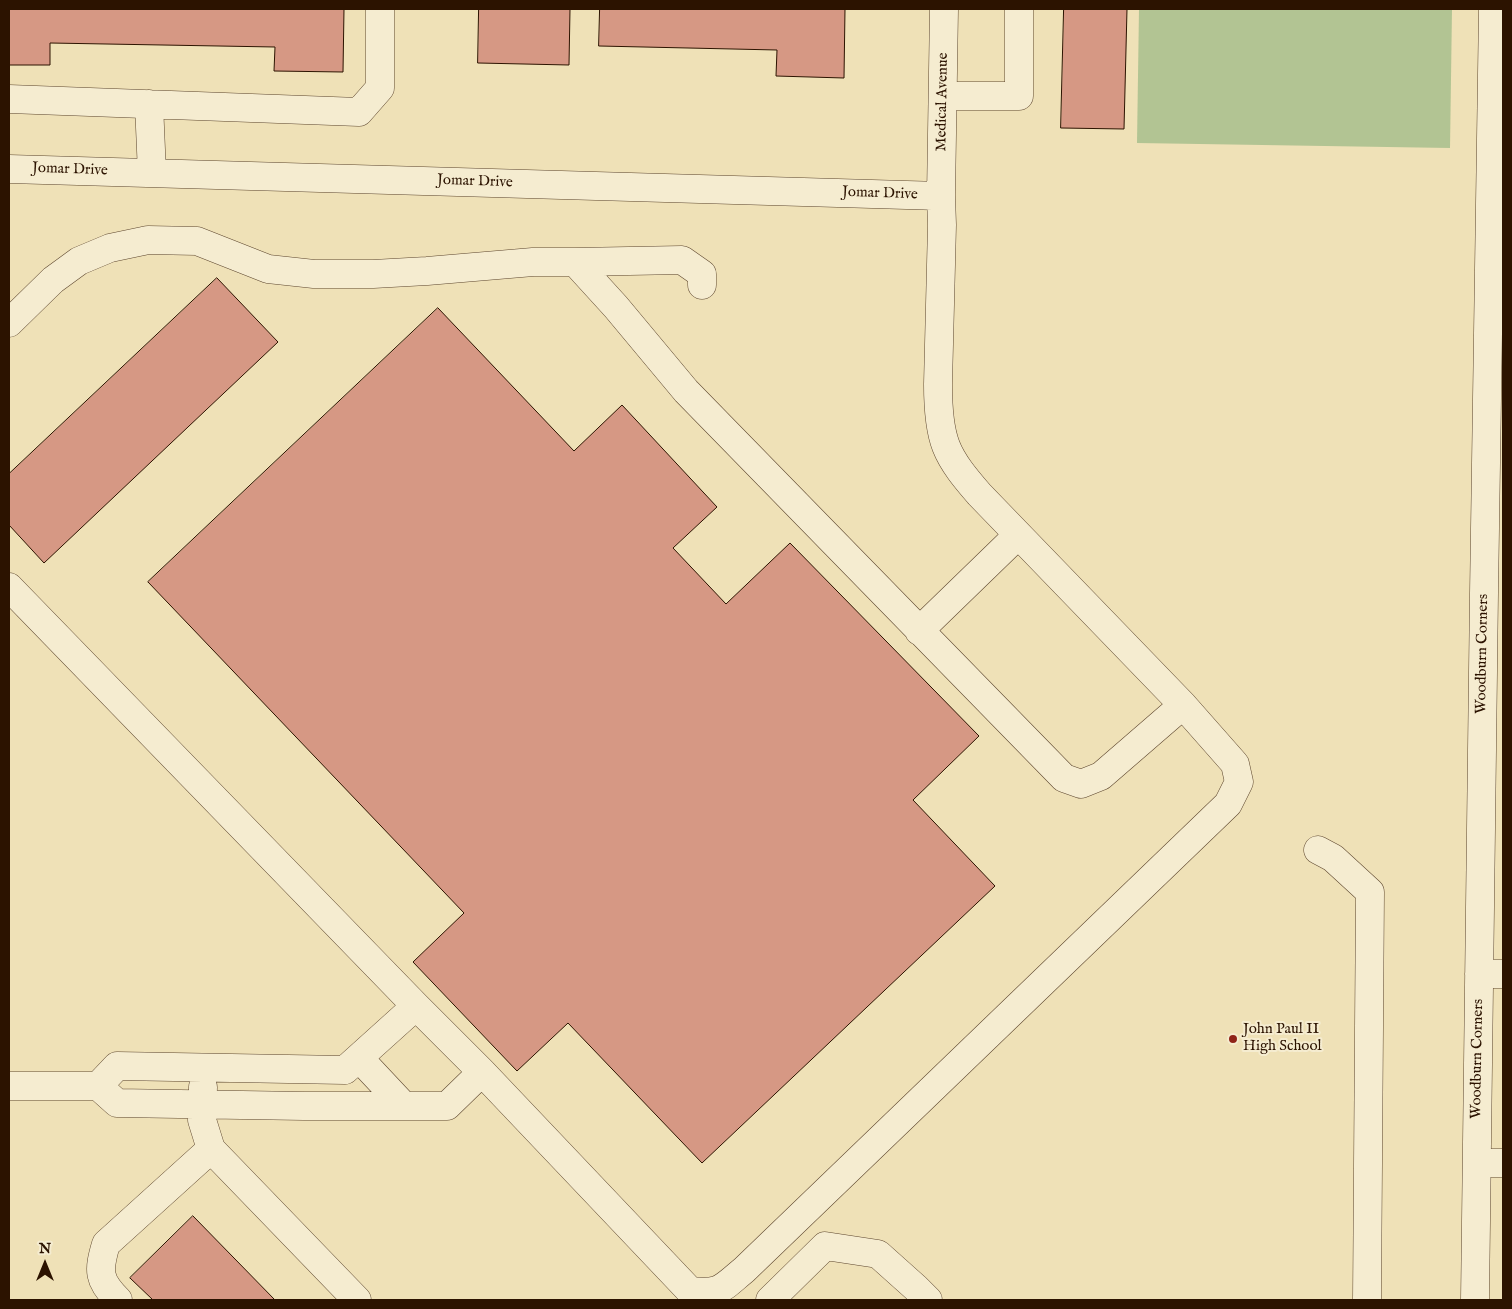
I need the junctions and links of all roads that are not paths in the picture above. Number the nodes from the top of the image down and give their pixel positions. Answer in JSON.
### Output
{"nodes":[{"id":1,"x":380,"y":9,"type":"edge"},
{"id":2,"x":944,"y":9,"type":"edge"},
{"id":3,"x":1019,"y":9,"type":"edge"},
{"id":4,"x":1497,"y":15,"type":"edge"},
{"id":5,"x":943,"y":96,"type":"junction"},
{"id":6,"x":9,"y":99,"type":"edge"},
{"id":7,"x":149,"y":104,"type":"junction"},
{"id":8,"x":9,"y":168,"type":"edge"},
{"id":9,"x":152,"y":173,"type":"junction"},
{"id":10,"x":941,"y":196,"type":"junction"},
{"id":11,"x":1497,"y":211,"type":"edge"},
{"id":12,"x":575,"y":262,"type":"junction"},
{"id":13,"x":702,"y":285,"type":"dead end"},
{"id":14,"x":9,"y":324,"type":"edge"},
{"id":15,"x":1495,"y":402,"type":"edge"},
{"id":16,"x":1018,"y":535,"type":"junction"},
{"id":17,"x":9,"y":587,"type":"edge"},
{"id":18,"x":1494,"y":593,"type":"edge"},
{"id":19,"x":919,"y":631,"type":"junction"},
{"id":20,"x":1182,"y":705,"type":"junction"},
{"id":21,"x":1492,"y":783,"type":"edge"},
{"id":22,"x":1318,"y":850,"type":"dead end"},
{"id":23,"x":1491,"y":974,"type":"edge"},
{"id":24,"x":416,"y":1006,"type":"junction"},
{"id":25,"x":359,"y":1058,"type":"junction"},
{"id":26,"x":203,"y":1068,"type":"junction"},
{"id":27,"x":482,"y":1072,"type":"junction"},
{"id":28,"x":9,"y":1086,"type":"edge"},
{"id":29,"x":98,"y":1086,"type":"junction"},
{"id":30,"x":202,"y":1105,"type":"junction"},
{"id":31,"x":404,"y":1106,"type":"junction"},
{"id":32,"x":211,"y":1150,"type":"junction"},
{"id":33,"x":1477,"y":1163,"type":"junction"},
{"id":34,"x":1503,"y":1163,"type":"edge"},
{"id":35,"x":716,"y":1295,"type":"edge"},
{"id":36,"x":118,"y":1300,"type":"edge"},
{"id":37,"x":357,"y":1300,"type":"edge"},
{"id":38,"x":770,"y":1300,"type":"edge"},
{"id":39,"x":928,"y":1300,"type":"edge"},
{"id":40,"x":1367,"y":1300,"type":"edge"},
{"id":41,"x":1475,"y":1300,"type":"edge"}],
"edges":[{"from":1,"to":7,"type":"street"},
{"from":2,"to":5,"type":"street","name":"Medical Avenue"},
{"from":3,"to":5,"type":"street"},
{"from":4,"to":11,"type":"street","name":"Woodburn Corners"},
{"from":5,"to":10,"type":"street","name":"Medical Avenue"},
{"from":6,"to":7,"type":"street"},
{"from":7,"to":9,"type":"street"},
{"from":8,"to":9,"type":"street","name":"Jomar Drive"},
{"from":9,"to":10,"type":"street","name":"Jomar Drive"},
{"from":10,"to":16,"type":"street","name":"Medical Avenue"},
{"from":11,"to":15,"type":"street","name":"Woodburn Corners"},
{"from":12,"to":13,"type":"street"},
{"from":12,"to":14,"type":"street"},
{"from":12,"to":19,"type":"street"},
{"from":15,"to":18,"type":"street","name":"Woodburn Corners"},
{"from":16,"to":19,"type":"street"},
{"from":16,"to":20,"type":"street","name":"Medical Avenue"},
{"from":17,"to":24,"type":"street"},
{"from":18,"to":21,"type":"street","name":"Woodburn Corners"},
{"from":19,"to":20,"type":"street"},
{"from":20,"to":35,"type":"street","name":"Medical Avenue"},
{"from":21,"to":23,"type":"street","name":"Woodburn Corners"},
{"from":22,"to":40,"type":"street"},
{"from":23,"to":33,"type":"street","name":"Woodburn Corners"},
{"from":24,"to":25,"type":"street"},
{"from":24,"to":27,"type":"street"},
{"from":25,"to":26,"type":"street"},
{"from":25,"to":31,"type":"street"},
{"from":26,"to":29,"type":"street"},
{"from":26,"to":30,"type":"street"},
{"from":27,"to":31,"type":"street"},
{"from":27,"to":35,"type":"street"},
{"from":28,"to":29,"type":"street"},
{"from":29,"to":30,"type":"street"},
{"from":30,"to":31,"type":"street"},
{"from":30,"to":32,"type":"street"},
{"from":32,"to":36,"type":"street"},
{"from":32,"to":37,"type":"street"},
{"from":33,"to":34,"type":"street"},
{"from":33,"to":41,"type":"street","name":"Woodburn Corners"},
{"from":38,"to":39,"type":"street"}]}
